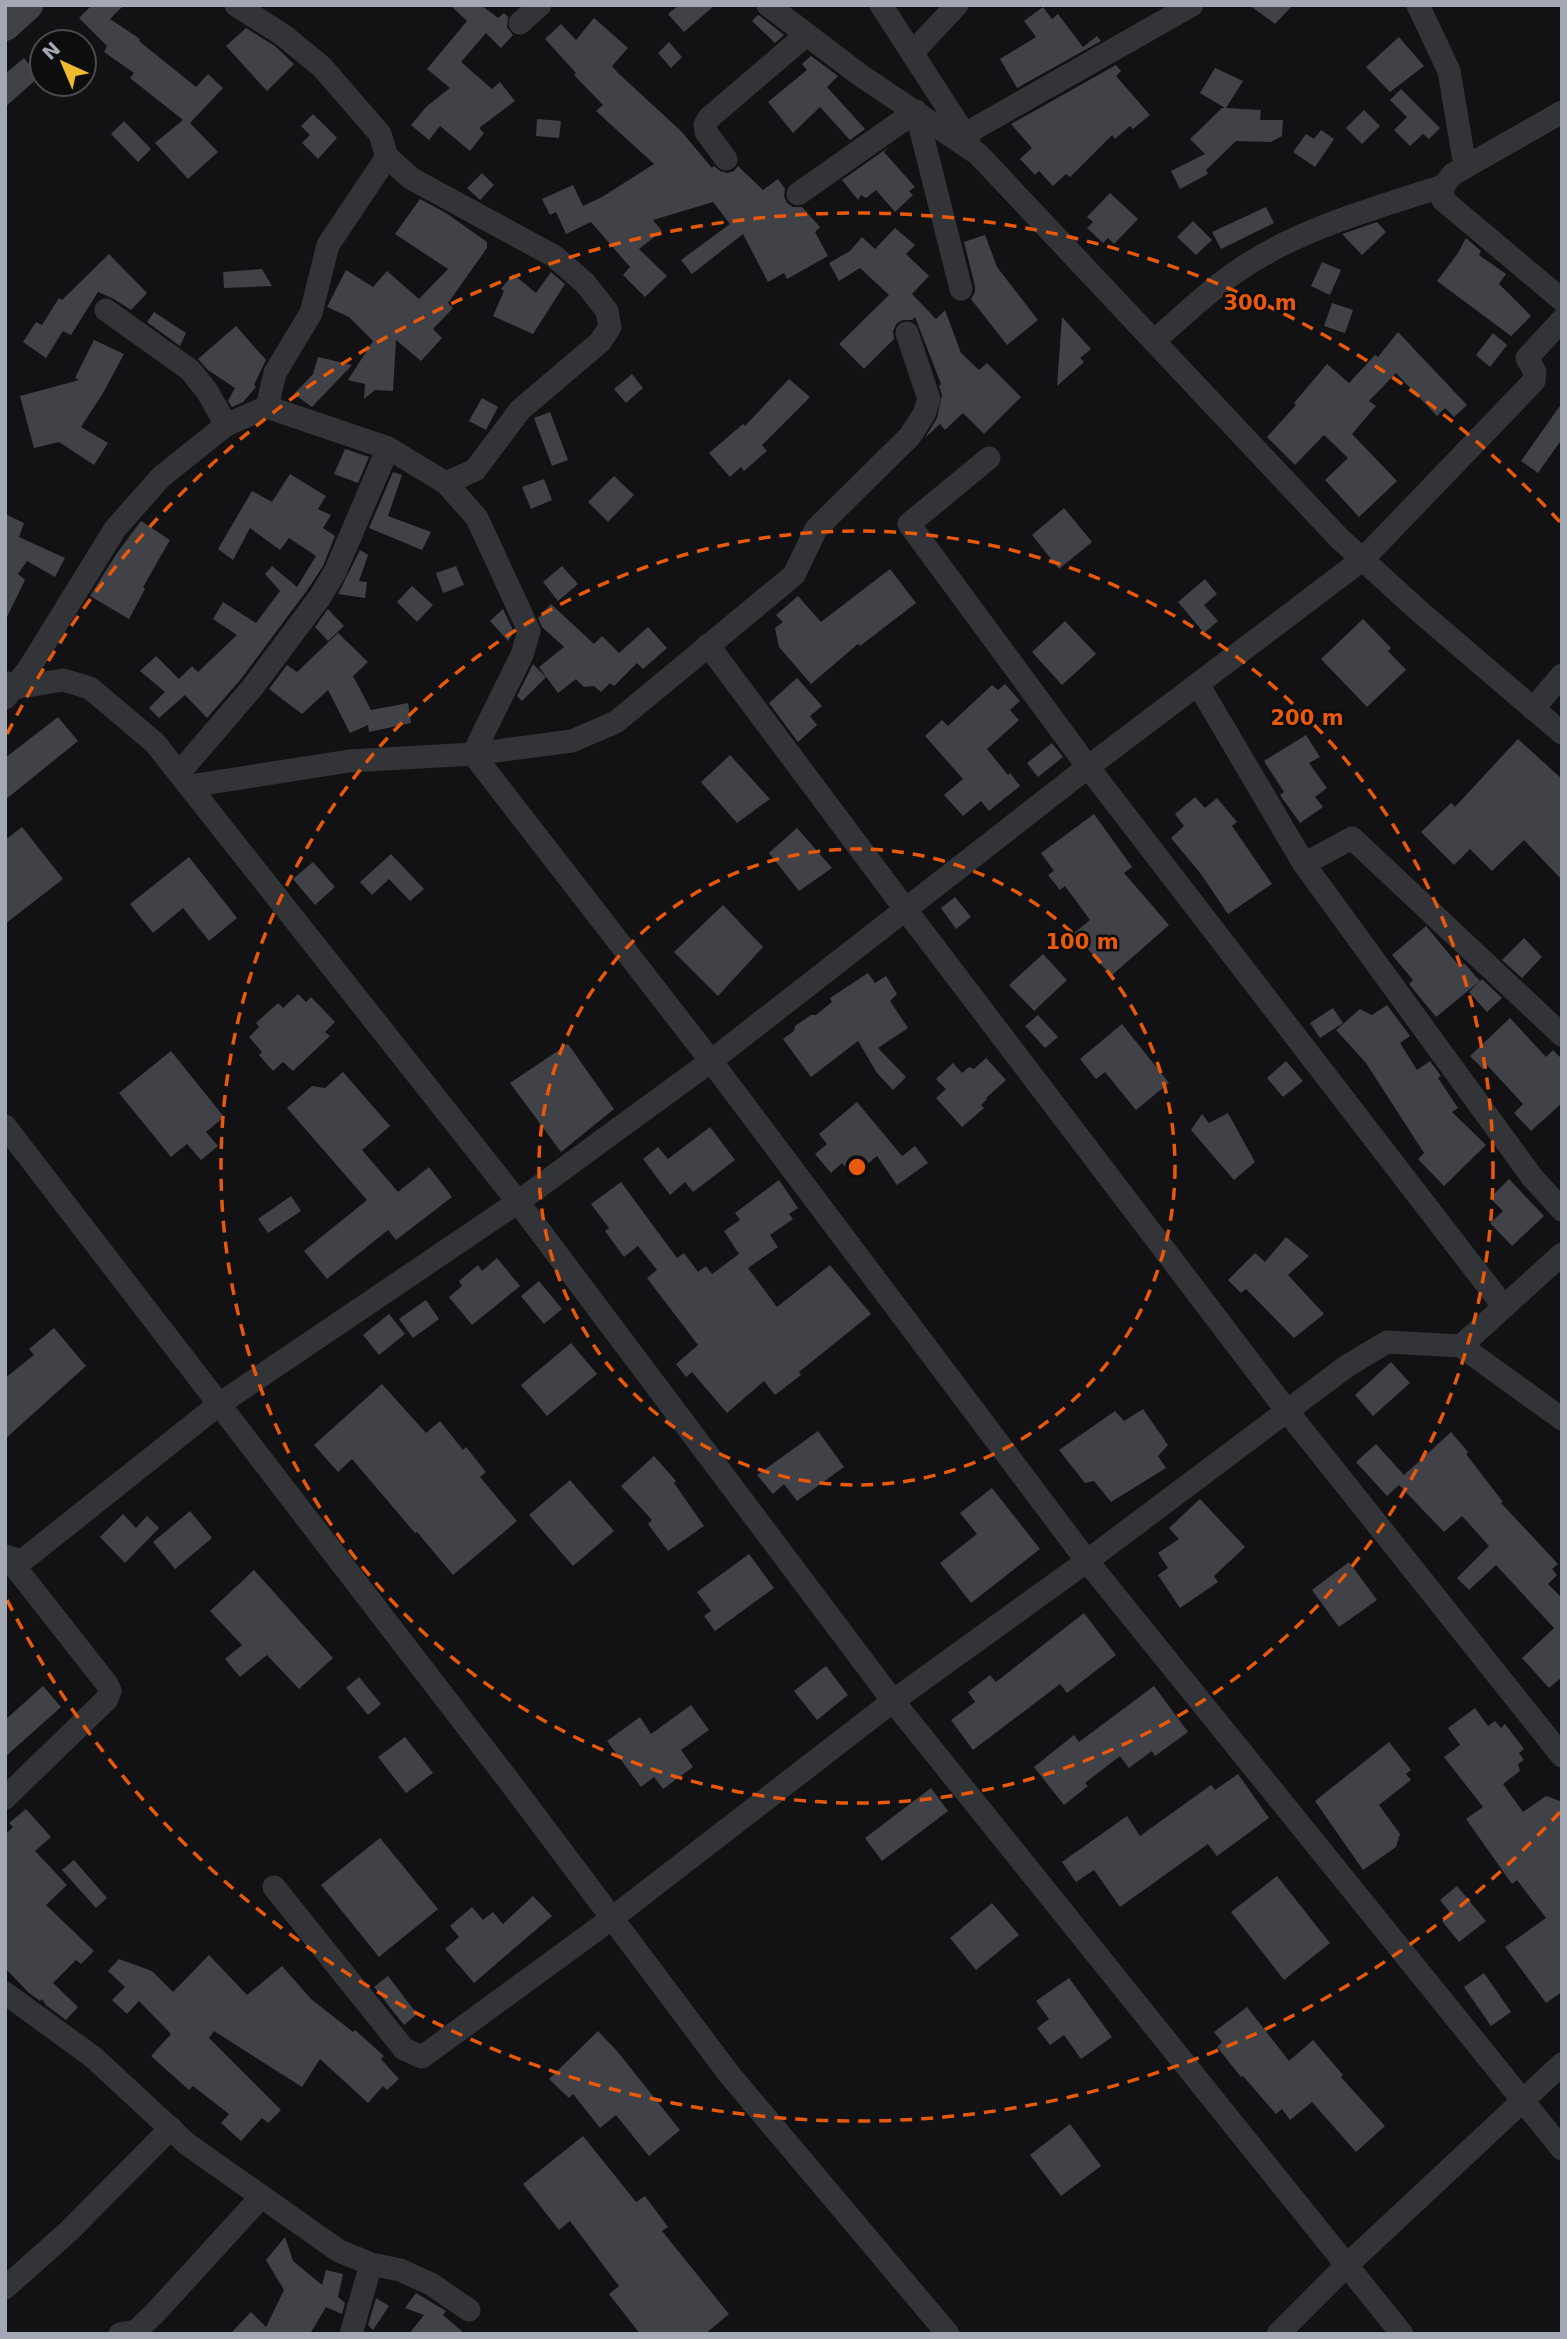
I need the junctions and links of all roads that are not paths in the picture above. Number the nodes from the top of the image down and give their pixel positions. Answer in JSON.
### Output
{"nodes":[{"id":1,"x":27,"y":5,"type":"edge"},
{"id":2,"x":236,"y":5,"type":"edge"},
{"id":3,"x":540,"y":5,"type":"edge"},
{"id":4,"x":768,"y":5,"type":"edge"},
{"id":5,"x":881,"y":5,"type":"edge"},
{"id":6,"x":957,"y":5,"type":"edge"},
{"id":7,"x":1192,"y":5,"type":"edge"},
{"id":8,"x":1418,"y":5,"type":"edge"},
{"id":9,"x":520,"y":23,"type":"dead end"},
{"id":10,"x":5,"y":25,"type":"edge"},
{"id":11,"x":806,"y":35,"type":"junction"},
{"id":12,"x":912,"y":53,"type":"junction"},
{"id":13,"x":916,"y":111,"type":"junction"},
{"id":14,"x":1562,"y":112,"type":"edge"},
{"id":15,"x":965,"y":134,"type":"junction"},
{"id":16,"x":978,"y":154,"type":"junction"},
{"id":17,"x":387,"y":156,"type":"junction"},
{"id":18,"x":726,"y":159,"type":"dead end"},
{"id":19,"x":1465,"y":166,"type":"junction"},
{"id":20,"x":1443,"y":186,"type":"junction"},
{"id":21,"x":798,"y":194,"type":"dead end"},
{"id":22,"x":961,"y":289,"type":"dead end"},
{"id":23,"x":1562,"y":300,"type":"edge"},
{"id":24,"x":106,"y":310,"type":"dead end"},
{"id":25,"x":1562,"y":320,"type":"edge"},
{"id":26,"x":907,"y":333,"type":"dead end"},
{"id":27,"x":1154,"y":341,"type":"junction"},
{"id":28,"x":267,"y":407,"type":"junction"},
{"id":29,"x":226,"y":425,"type":"junction"},
{"id":30,"x":388,"y":448,"type":"junction"},
{"id":31,"x":989,"y":458,"type":"dead end"},
{"id":32,"x":446,"y":483,"type":"junction"},
{"id":33,"x":1363,"y":559,"type":"junction"},
{"id":34,"x":708,"y":645,"type":"junction"},
{"id":35,"x":1562,"y":675,"type":"edge"},
{"id":36,"x":1198,"y":684,"type":"junction"},
{"id":37,"x":8,"y":688,"type":"edge"},
{"id":38,"x":1533,"y":709,"type":"junction"},
{"id":39,"x":1562,"y":733,"type":"edge"},
{"id":40,"x":473,"y":754,"type":"junction"},
{"id":41,"x":1088,"y":767,"type":"junction"},
{"id":42,"x":185,"y":779,"type":"junction"},
{"id":43,"x":1304,"y":864,"type":"junction"},
{"id":44,"x":906,"y":910,"type":"junction"},
{"id":45,"x":1562,"y":1035,"type":"edge"},
{"id":46,"x":711,"y":1061,"type":"junction"},
{"id":47,"x":5,"y":1126,"type":"edge"},
{"id":48,"x":518,"y":1202,"type":"junction"},
{"id":49,"x":1562,"y":1210,"type":"edge"},
{"id":50,"x":1562,"y":1254,"type":"edge"},
{"id":51,"x":1504,"y":1307,"type":"junction"},
{"id":52,"x":1461,"y":1346,"type":"junction"},
{"id":53,"x":218,"y":1405,"type":"junction"},
{"id":54,"x":1287,"y":1411,"type":"junction"},
{"id":55,"x":1562,"y":1419,"type":"edge"},
{"id":56,"x":7,"y":1557,"type":"edge"},
{"id":57,"x":1087,"y":1561,"type":"junction"},
{"id":58,"x":893,"y":1702,"type":"junction"},
{"id":59,"x":1562,"y":1756,"type":"edge"},
{"id":60,"x":5,"y":1798,"type":"edge"},
{"id":61,"x":274,"y":1887,"type":"dead end"},
{"id":62,"x":611,"y":1919,"type":"junction"},
{"id":63,"x":5,"y":1993,"type":"edge"},
{"id":64,"x":1562,"y":2064,"type":"edge"},
{"id":65,"x":1523,"y":2102,"type":"junction"},
{"id":66,"x":171,"y":2128,"type":"junction"},
{"id":67,"x":1562,"y":2149,"type":"edge"},
{"id":68,"x":261,"y":2197,"type":"junction"},
{"id":69,"x":371,"y":2264,"type":"junction"},
{"id":70,"x":1346,"y":2266,"type":"junction"},
{"id":71,"x":5,"y":2288,"type":"edge"},
{"id":72,"x":470,"y":2310,"type":"dead end"},
{"id":73,"x":130,"y":2333,"type":"edge"},
{"id":74,"x":351,"y":2334,"type":"edge"},
{"id":75,"x":948,"y":2334,"type":"edge"},
{"id":76,"x":1278,"y":2334,"type":"edge"},
{"id":77,"x":1402,"y":2334,"type":"edge"}],
"edges":[{"from":1,"to":10,"type":"main road"},
{"from":2,"to":17,"type":"street"},
{"from":3,"to":9,"type":"street"},
{"from":4,"to":11,"type":"street"},
{"from":5,"to":12,"type":"street"},
{"from":6,"to":12,"type":"street"},
{"from":7,"to":15,"type":"street"},
{"from":8,"to":19,"type":"street"},
{"from":11,"to":13,"type":"street"},
{"from":11,"to":18,"type":"street"},
{"from":12,"to":15,"type":"street"},
{"from":13,"to":16,"type":"street"},
{"from":13,"to":21,"type":"street"},
{"from":13,"to":22,"type":"street"},
{"from":14,"to":19,"type":"street"},
{"from":15,"to":16,"type":"street"},
{"from":16,"to":27,"type":"street"},
{"from":17,"to":28,"type":"street"},
{"from":17,"to":32,"type":"street"},
{"from":19,"to":20,"type":"street"},
{"from":20,"to":23,"type":"street"},
{"from":20,"to":27,"type":"street"},
{"from":24,"to":29,"type":"street"},
{"from":25,"to":33,"type":"street"},
{"from":26,"to":34,"type":"street"},
{"from":27,"to":33,"type":"street"},
{"from":28,"to":29,"type":"street"},
{"from":28,"to":30,"type":"street"},
{"from":29,"to":37,"type":"street"},
{"from":30,"to":32,"type":"street"},
{"from":30,"to":42,"type":"street"},
{"from":31,"to":41,"type":"street"},
{"from":32,"to":40,"type":"street"},
{"from":33,"to":36,"type":"street"},
{"from":33,"to":38,"type":"street"},
{"from":34,"to":40,"type":"street"},
{"from":34,"to":44,"type":"street"},
{"from":35,"to":38,"type":"street"},
{"from":36,"to":41,"type":"street"},
{"from":36,"to":43,"type":"street"},
{"from":37,"to":42,"type":"street"},
{"from":38,"to":39,"type":"street"},
{"from":40,"to":42,"type":"street"},
{"from":40,"to":46,"type":"street"},
{"from":41,"to":44,"type":"street"},
{"from":41,"to":51,"type":"street"},
{"from":42,"to":48,"type":"street"},
{"from":43,"to":45,"type":"street"},
{"from":43,"to":49,"type":"street"},
{"from":44,"to":46,"type":"street"},
{"from":44,"to":54,"type":"street"},
{"from":46,"to":48,"type":"street"},
{"from":46,"to":57,"type":"street"},
{"from":47,"to":53,"type":"street"},
{"from":48,"to":53,"type":"street"},
{"from":48,"to":58,"type":"street"},
{"from":50,"to":51,"type":"street"},
{"from":51,"to":52,"type":"street"},
{"from":52,"to":54,"type":"street"},
{"from":52,"to":55,"type":"street"},
{"from":53,"to":56,"type":"street"},
{"from":53,"to":62,"type":"street"},
{"from":54,"to":57,"type":"street"},
{"from":54,"to":59,"type":"street"},
{"from":56,"to":60,"type":"street"},
{"from":57,"to":58,"type":"street"},
{"from":57,"to":65,"type":"street"},
{"from":58,"to":62,"type":"street"},
{"from":58,"to":70,"type":"street"},
{"from":61,"to":62,"type":"street"},
{"from":62,"to":75,"type":"street"},
{"from":63,"to":66,"type":"street"},
{"from":64,"to":65,"type":"street"},
{"from":65,"to":67,"type":"street"},
{"from":65,"to":70,"type":"street"},
{"from":66,"to":68,"type":"street"},
{"from":66,"to":71,"type":"street"},
{"from":68,"to":69,"type":"street"},
{"from":68,"to":73,"type":"street"},
{"from":69,"to":72,"type":"street"},
{"from":69,"to":74,"type":"street"},
{"from":70,"to":76,"type":"street"},
{"from":70,"to":77,"type":"street"}]}
